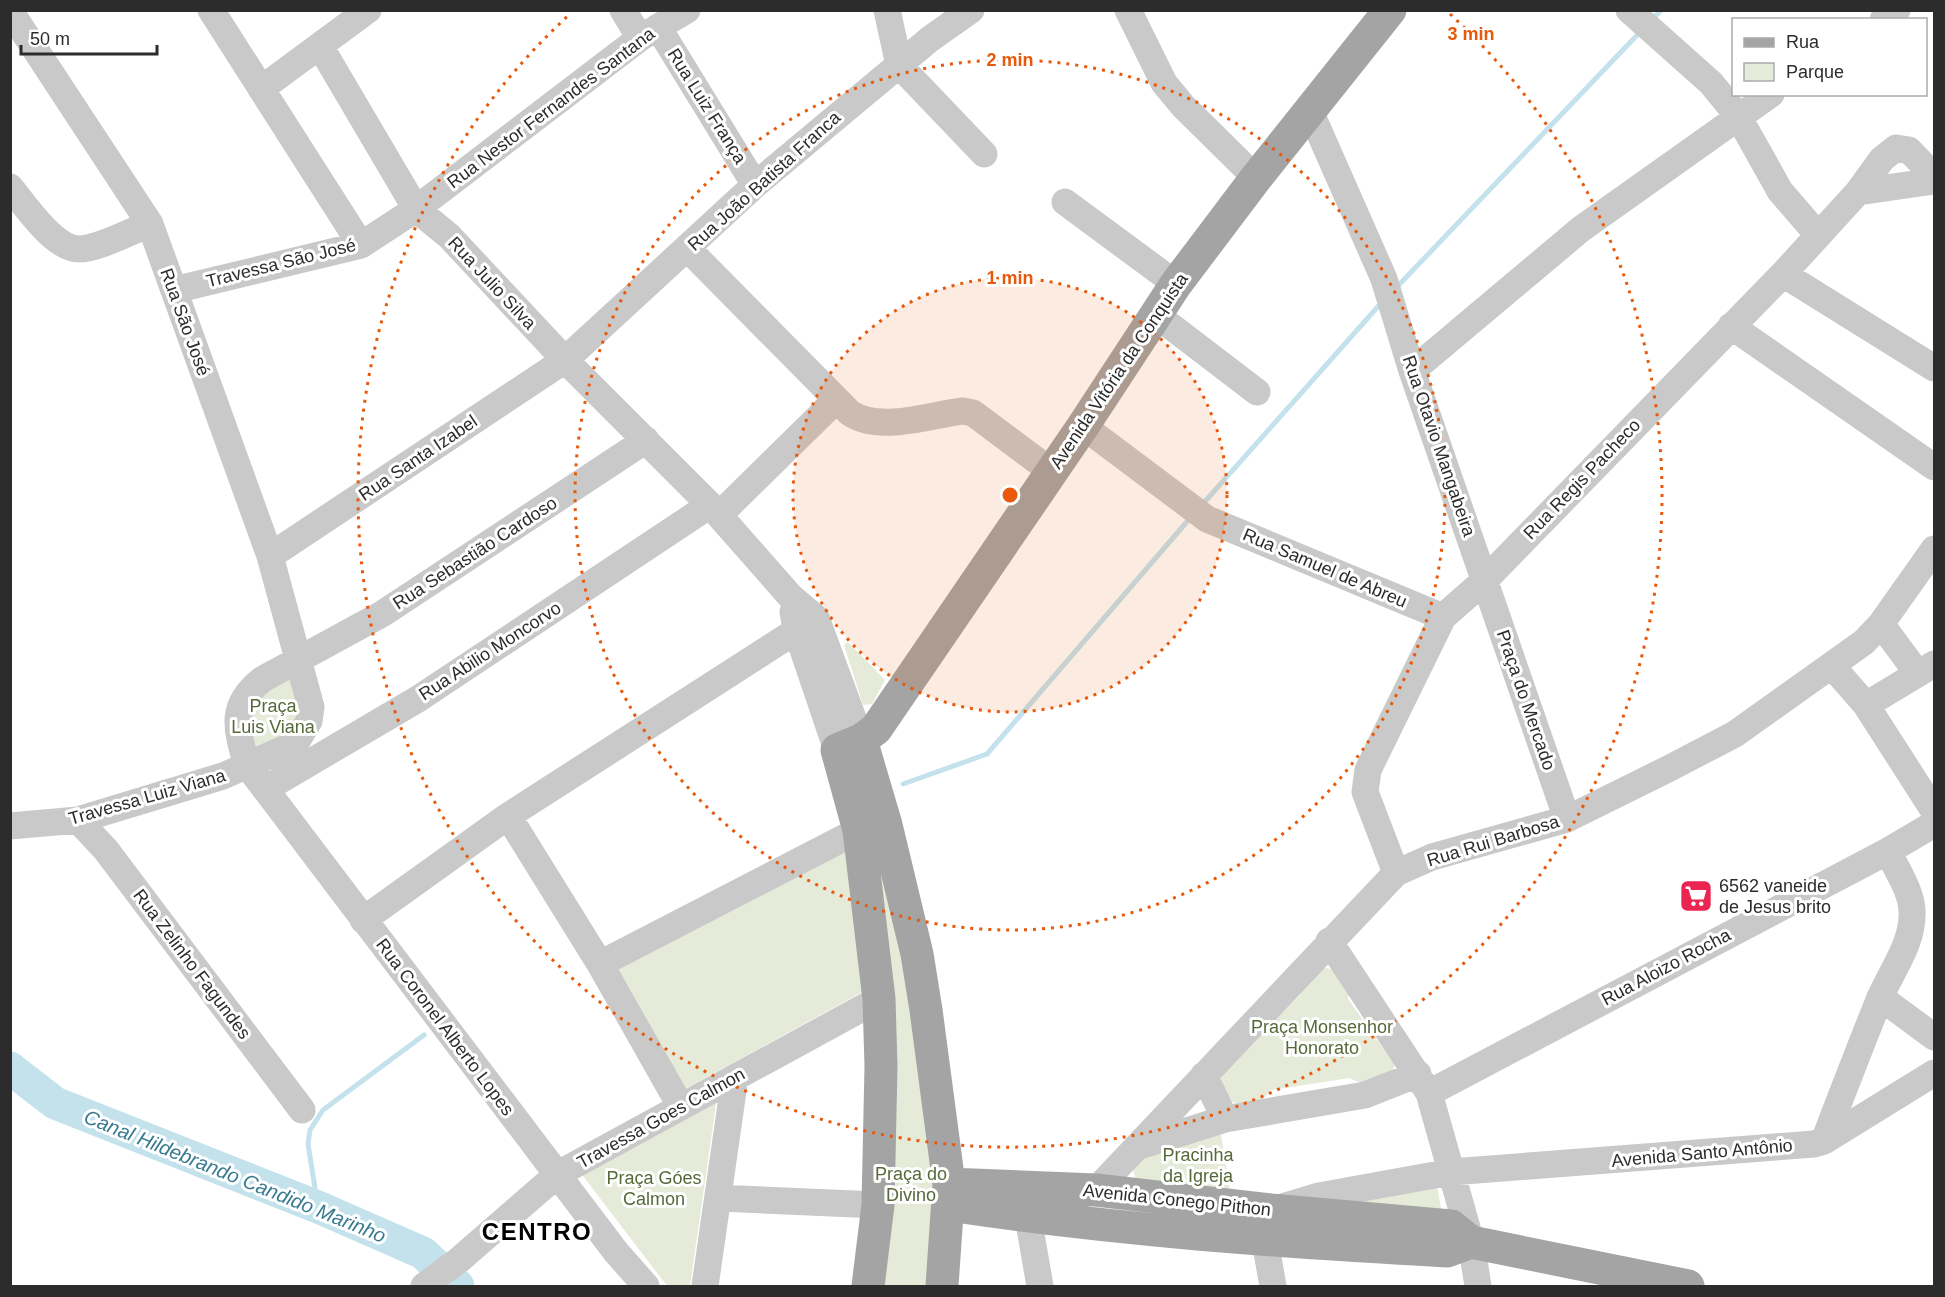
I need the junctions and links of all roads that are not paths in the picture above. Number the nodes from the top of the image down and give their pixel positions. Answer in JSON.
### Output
{"nodes":[{"id":1,"x":211,"y":10,"type":"edge"},
{"id":2,"x":368,"y":10,"type":"edge"},
{"id":3,"x":623,"y":10,"type":"edge"},
{"id":4,"x":687,"y":10,"type":"edge"},
{"id":5,"x":887,"y":10,"type":"edge"},
{"id":6,"x":971,"y":10,"type":"edge"},
{"id":7,"x":1128,"y":10,"type":"edge"},
{"id":8,"x":1390,"y":10,"type":"edge"},
{"id":9,"x":10,"y":11,"type":"edge"},
{"id":10,"x":1631,"y":13,"type":"edge"},
{"id":11,"x":649,"y":33,"type":"junction"},
{"id":12,"x":320,"y":46,"type":"junction"},
{"id":13,"x":899,"y":64,"type":"junction"},
{"id":14,"x":261,"y":89,"type":"junction"},
{"id":15,"x":1768,"y":96,"type":"edge"},
{"id":16,"x":1310,"y":111,"type":"junction"},
{"id":17,"x":1738,"y":116,"type":"junction"},
{"id":18,"x":984,"y":154,"type":"dead end"},
{"id":19,"x":1256,"y":178,"type":"junction"},
{"id":20,"x":1935,"y":179,"type":"edge"},
{"id":21,"x":755,"y":185,"type":"junction"},
{"id":22,"x":10,"y":187,"type":"edge"},
{"id":23,"x":1858,"y":192,"type":"junction"},
{"id":24,"x":1065,"y":202,"type":"dead end"},
{"id":25,"x":416,"y":209,"type":"junction"},
{"id":26,"x":150,"y":224,"type":"junction"},
{"id":27,"x":1818,"y":235,"type":"junction"},
{"id":28,"x":361,"y":244,"type":"junction"},
{"id":29,"x":688,"y":249,"type":"junction"},
{"id":30,"x":1783,"y":274,"type":"junction"},
{"id":31,"x":1176,"y":284,"type":"junction"},
{"id":32,"x":174,"y":290,"type":"junction"},
{"id":33,"x":1155,"y":314,"type":"junction"},
{"id":34,"x":1731,"y":326,"type":"junction"},
{"id":35,"x":565,"y":360,"type":"junction"},
{"id":36,"x":1935,"y":368,"type":"edge"},
{"id":37,"x":1412,"y":371,"type":"junction"},
{"id":38,"x":1257,"y":392,"type":"dead end"},
{"id":39,"x":836,"y":400,"type":"junction"},
{"id":40,"x":1083,"y":426,"type":"junction"},
{"id":41,"x":646,"y":440,"type":"junction"},
{"id":42,"x":1935,"y":467,"type":"edge"},
{"id":43,"x":1052,"y":472,"type":"junction"},
{"id":44,"x":715,"y":510,"type":"junction"},
{"id":45,"x":1935,"y":549,"type":"edge"},
{"id":46,"x":270,"y":556,"type":"junction"},
{"id":47,"x":1484,"y":581,"type":"junction"},
{"id":48,"x":1443,"y":617,"type":"junction"},
{"id":49,"x":806,"y":624,"type":"junction"},
{"id":50,"x":1881,"y":624,"type":"junction"},
{"id":51,"x":300,"y":661,"type":"junction"},
{"id":52,"x":1832,"y":666,"type":"junction"},
{"id":53,"x":1926,"y":669,"type":"edge"},
{"id":54,"x":1866,"y":705,"type":"junction"},
{"id":55,"x":849,"y":745,"type":"junction"},
{"id":56,"x":247,"y":765,"type":"junction"},
{"id":57,"x":265,"y":789,"type":"junction"},
{"id":58,"x":1935,"y":811,"type":"edge"},
{"id":59,"x":508,"y":816,"type":"junction"},
{"id":60,"x":1567,"y":819,"type":"junction"},
{"id":61,"x":78,"y":820,"type":"junction"},
{"id":62,"x":1935,"y":824,"type":"edge"},
{"id":63,"x":10,"y":826,"type":"edge"},
{"id":64,"x":873,"y":827,"type":"junction"},
{"id":65,"x":1888,"y":851,"type":"junction"},
{"id":66,"x":1396,"y":873,"type":"junction"},
{"id":67,"x":363,"y":920,"type":"junction"},
{"id":68,"x":1329,"y":941,"type":"junction"},
{"id":69,"x":600,"y":964,"type":"junction"},
{"id":70,"x":1880,"y":998,"type":"junction"},
{"id":71,"x":879,"y":999,"type":"junction"},
{"id":72,"x":1935,"y":1037,"type":"edge"},
{"id":73,"x":1935,"y":1073,"type":"edge"},
{"id":74,"x":1204,"y":1074,"type":"junction"},
{"id":75,"x":735,"y":1077,"type":"junction"},
{"id":76,"x":1424,"y":1083,"type":"junction"},
{"id":77,"x":681,"y":1107,"type":"junction"},
{"id":78,"x":302,"y":1110,"type":"dead end"},
{"id":79,"x":1225,"y":1119,"type":"junction"},
{"id":80,"x":1824,"y":1141,"type":"junction"},
{"id":81,"x":1139,"y":1146,"type":"junction"},
{"id":82,"x":1450,"y":1173,"type":"junction"},
{"id":83,"x":558,"y":1174,"type":"junction"},
{"id":84,"x":1096,"y":1190,"type":"junction"},
{"id":85,"x":949,"y":1195,"type":"junction"},
{"id":86,"x":719,"y":1198,"type":"junction"},
{"id":87,"x":878,"y":1205,"type":"junction"},
{"id":88,"x":1028,"y":1217,"type":"junction"},
{"id":89,"x":1268,"y":1226,"type":"junction"},
{"id":90,"x":1471,"y":1242,"type":"junction"},
{"id":91,"x":426,"y":1285,"type":"edge"},
{"id":92,"x":1679,"y":1285,"type":"edge"},
{"id":93,"x":646,"y":1287,"type":"edge"},
{"id":94,"x":705,"y":1287,"type":"edge"},
{"id":95,"x":868,"y":1287,"type":"edge"},
{"id":96,"x":942,"y":1287,"type":"edge"},
{"id":97,"x":1040,"y":1287,"type":"edge"},
{"id":98,"x":1273,"y":1287,"type":"edge"},
{"id":99,"x":1478,"y":1287,"type":"edge"}],
"edges":[{"from":1,"to":14,"type":"street"},
{"from":2,"to":12,"type":"street"},
{"from":3,"to":11,"type":"street","name":"Rua Luiz França"},
{"from":4,"to":11,"type":"street","name":"Rua Nestor Fernandes Santana"},
{"from":5,"to":13,"type":"street"},
{"from":6,"to":13,"type":"street","name":"Rua João Batista Franca"},
{"from":7,"to":19,"type":"street"},
{"from":8,"to":16,"type":"main road","name":"Avenida Vitória da Conquista"},
{"from":9,"to":26,"type":"street","name":"Rua São José"},
{"from":10,"to":17,"type":"street"},
{"from":11,"to":21,"type":"street","name":"Rua Luiz França"},
{"from":11,"to":25,"type":"street","name":"Rua Nestor Fernandes Santana"},
{"from":12,"to":14,"type":"street"},
{"from":12,"to":25,"type":"street"},
{"from":13,"to":18,"type":"street"},
{"from":13,"to":21,"type":"street","name":"Rua João Batista Franca"},
{"from":14,"to":28,"type":"street"},
{"from":15,"to":17,"type":"street"},
{"from":16,"to":19,"type":"main road","name":"Avenida Vitória da Conquista"},
{"from":16,"to":37,"type":"street","name":"Rua Otavio Mangabeira"},
{"from":17,"to":27,"type":"street"},
{"from":17,"to":37,"type":"street"},
{"from":19,"to":31,"type":"main road","name":"Avenida Vitória da Conquista"},
{"from":20,"to":23,"type":"street"},
{"from":20,"to":23,"type":"street","name":"Rua Regis Pacheco"},
{"from":21,"to":29,"type":"street","name":"Rua João Batista Franca"},
{"from":22,"to":26,"type":"street"},
{"from":23,"to":27,"type":"street","name":"Rua Regis Pacheco"},
{"from":24,"to":31,"type":"street"},
{"from":25,"to":28,"type":"street","name":"Travessa São José"},
{"from":25,"to":35,"type":"street","name":"Rua Julio Silva"},
{"from":26,"to":32,"type":"street","name":"Rua São José"},
{"from":27,"to":30,"type":"street","name":"Rua Regis Pacheco"},
{"from":28,"to":32,"type":"street","name":"Travessa São José"},
{"from":29,"to":35,"type":"street","name":"Rua João Batista Franca"},
{"from":29,"to":39,"type":"street"},
{"from":30,"to":34,"type":"street","name":"Rua Regis Pacheco"},
{"from":30,"to":36,"type":"street"},
{"from":31,"to":33,"type":"main road","name":"Avenida Vitória da Conquista"},
{"from":32,"to":46,"type":"street","name":"Rua São José"},
{"from":33,"to":38,"type":"street"},
{"from":33,"to":40,"type":"main road","name":"Avenida Vitória da Conquista"},
{"from":34,"to":42,"type":"street"},
{"from":34,"to":47,"type":"street","name":"Rua Regis Pacheco"},
{"from":35,"to":41,"type":"street","name":"Rua Julio Silva"},
{"from":35,"to":46,"type":"street","name":"Rua Santa Izabel"},
{"from":37,"to":47,"type":"street","name":"Rua Otavio Mangabeira"},
{"from":39,"to":43,"type":"street"},
{"from":39,"to":44,"type":"street","name":"Rua Abilio Moncorvo"},
{"from":40,"to":43,"type":"main road","name":"Avenida Vitória da Conquista"},
{"from":40,"to":48,"type":"street","name":"Rua Samuel de Abreu"},
{"from":41,"to":44,"type":"street","name":"Rua Julio Silva"},
{"from":41,"to":51,"type":"street","name":"Rua Sebastião Cardoso"},
{"from":43,"to":55,"type":"main road","name":"Avenida Vitória da Conquista"},
{"from":44,"to":49,"type":"street","name":"Rua Julio Silva"},
{"from":44,"to":57,"type":"street","name":"Rua Abilio Moncorvo"},
{"from":45,"to":50,"type":"street","name":"Rua Rui Barbosa"},
{"from":46,"to":51,"type":"street","name":"Rua São José"},
{"from":47,"to":48,"type":"street","name":"Rua Regis Pacheco"},
{"from":47,"to":60,"type":"street","name":"Praça do Mercado"},
{"from":48,"to":66,"type":"street","name":"Rua Regis Pacheco"},
{"from":49,"to":55,"type":"street"},
{"from":49,"to":59,"type":"street"},
{"from":50,"to":52,"type":"street","name":"Rua Rui Barbosa"},
{"from":50,"to":53,"type":"street"},
{"from":51,"to":56,"type":"street"},
{"from":51,"to":56,"type":"street","name":"Travessa Luiz Viana"},
{"from":52,"to":54,"type":"street"},
{"from":52,"to":60,"type":"street","name":"Rua Rui Barbosa"},
{"from":53,"to":54,"type":"street"},
{"from":54,"to":58,"type":"street"},
{"from":55,"to":64,"type":"main road"},
{"from":56,"to":57,"type":"street","name":"Rua Coronel Alberto Lopes"},
{"from":56,"to":61,"type":"street","name":"Travessa Luiz Viana"},
{"from":57,"to":67,"type":"street","name":"Rua Coronel Alberto Lopes"},
{"from":59,"to":67,"type":"street"},
{"from":59,"to":69,"type":"street"},
{"from":60,"to":66,"type":"street","name":"Rua Rui Barbosa"},
{"from":61,"to":63,"type":"street","name":"Travessa Luiz Viana"},
{"from":61,"to":78,"type":"street","name":"Rua Zelinho Fagundes"},
{"from":62,"to":65,"type":"street","name":"Rua Aloizo Rocha"},
{"from":64,"to":69,"type":"street"},
{"from":64,"to":71,"type":"main road"},
{"from":64,"to":85,"type":"main road"},
{"from":65,"to":70,"type":"street"},
{"from":65,"to":76,"type":"street","name":"Rua Aloizo Rocha"},
{"from":66,"to":68,"type":"street","name":"Rua Rui Barbosa"},
{"from":67,"to":83,"type":"street","name":"Rua Coronel Alberto Lopes"},
{"from":68,"to":74,"type":"street","name":"Rua Rui Barbosa"},
{"from":68,"to":76,"type":"street"},
{"from":69,"to":77,"type":"street"},
{"from":70,"to":72,"type":"street"},
{"from":70,"to":80,"type":"street"},
{"from":71,"to":75,"type":"street","name":"Travessa Goes Calmon"},
{"from":71,"to":87,"type":"main road"},
{"from":73,"to":80,"type":"street","name":"Avenida Santo Antônio"},
{"from":74,"to":79,"type":"street"},
{"from":74,"to":81,"type":"street","name":"Rua Rui Barbosa"},
{"from":75,"to":77,"type":"street","name":"Travessa Goes Calmon"},
{"from":75,"to":86,"type":"street"},
{"from":76,"to":79,"type":"street","name":"Rua Aloizo Rocha"},
{"from":76,"to":82,"type":"street"},
{"from":77,"to":83,"type":"street","name":"Travessa Goes Calmon"},
{"from":79,"to":81,"type":"street","name":"Rua Aloizo Rocha"},
{"from":80,"to":82,"type":"street","name":"Avenida Santo Antônio"},
{"from":81,"to":84,"type":"street","name":"Rua Rui Barbosa"},
{"from":82,"to":89,"type":"street","name":"Avenida Santo Antônio"},
{"from":82,"to":90,"type":"street"},
{"from":83,"to":91,"type":"street","name":"Travessa Goes Calmon"},
{"from":83,"to":93,"type":"street","name":"Rua Coronel Alberto Lopes"},
{"from":84,"to":85,"type":"main road","name":"Avenida Conego Pithon"},
{"from":84,"to":89,"type":"main road","name":"Avenida Conego Pithon"},
{"from":85,"to":88,"type":"main road","name":"Avenida Conego Pithon"},
{"from":85,"to":96,"type":"main road"},
{"from":86,"to":87,"type":"street"},
{"from":86,"to":94,"type":"street"},
{"from":87,"to":95,"type":"main road"},
{"from":88,"to":89,"type":"main road","name":"Avenida Conego Pithon"},
{"from":88,"to":97,"type":"street"},
{"from":89,"to":90,"type":"main road","name":"Avenida Conego Pithon"},
{"from":89,"to":98,"type":"street"},
{"from":90,"to":92,"type":"main road","name":"Avenida Conego Pithon"},
{"from":90,"to":99,"type":"street"}]}
